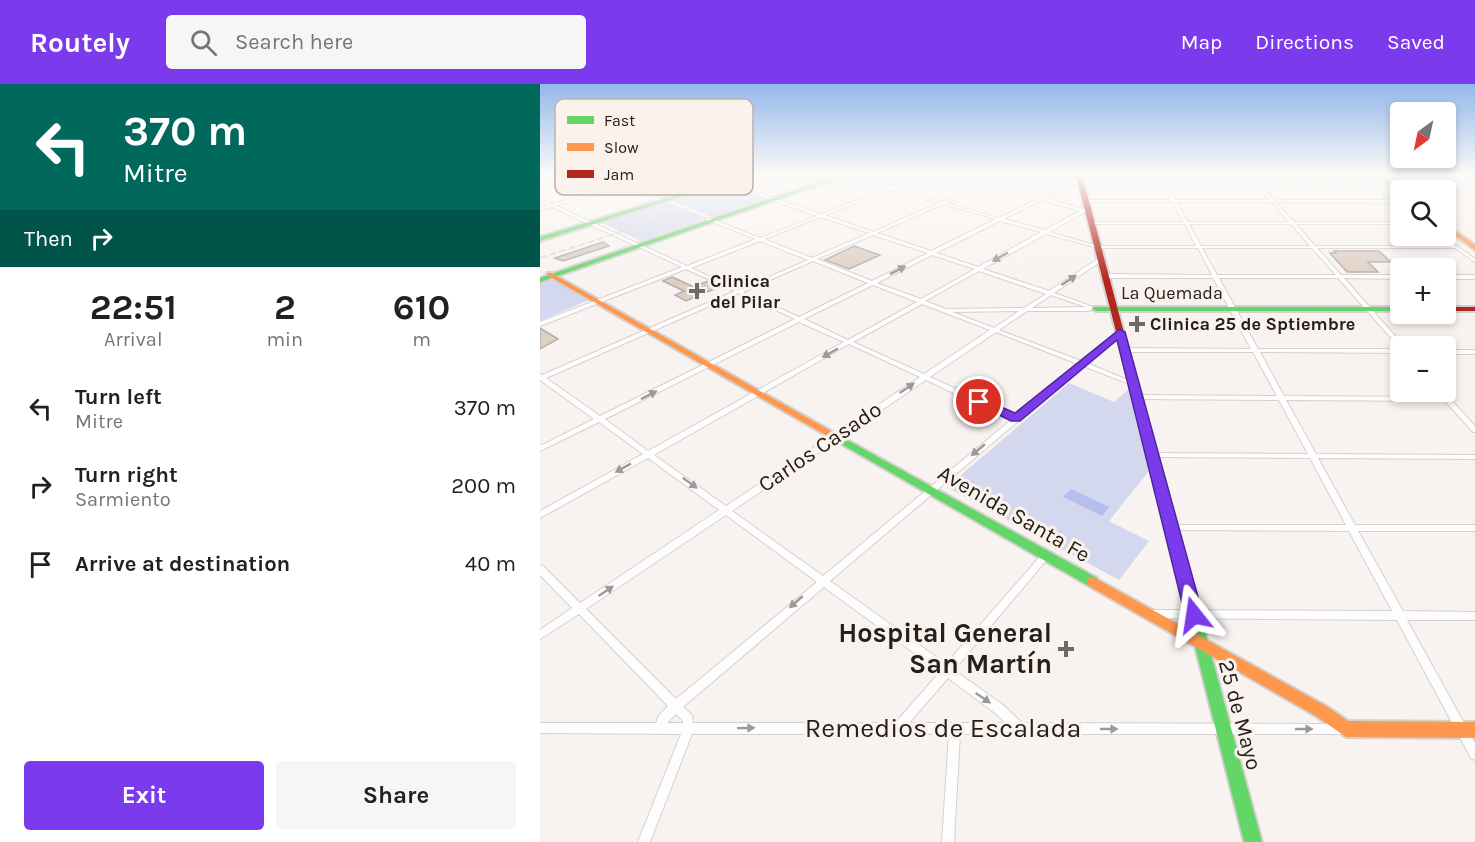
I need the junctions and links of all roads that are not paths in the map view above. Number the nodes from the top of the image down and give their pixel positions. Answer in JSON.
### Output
{"nodes":[{"id":1,"x":563,"y":210,"type":"edge"},
{"id":2,"x":631,"y":210,"type":"edge"},
{"id":3,"x":738,"y":210,"type":"edge"},
{"id":4,"x":809,"y":210,"type":"edge"},
{"id":5,"x":834,"y":210,"type":"edge"},
{"id":6,"x":926,"y":210,"type":"edge"},
{"id":7,"x":969,"y":210,"type":"edge"},
{"id":8,"x":1017,"y":210,"type":"edge"},
{"id":9,"x":1083,"y":210,"type":"edge"},
{"id":10,"x":1088,"y":210,"type":"edge"},
{"id":11,"x":1179,"y":210,"type":"edge"},
{"id":12,"x":1281,"y":210,"type":"edge"},
{"id":13,"x":822,"y":215,"type":"junction"},
{"id":14,"x":1000,"y":219,"type":"junction"},
{"id":15,"x":710,"y":220,"type":"junction"},
{"id":16,"x":592,"y":222,"type":"junction"},
{"id":17,"x":1292,"y":222,"type":"junction"},
{"id":18,"x":1092,"y":223,"type":"junction"},
{"id":19,"x":1185,"y":223,"type":"junction"},
{"id":20,"x":1390,"y":223,"type":"edge"},
{"id":21,"x":1045,"y":232,"type":"junction"},
{"id":22,"x":874,"y":233,"type":"junction"},
{"id":23,"x":1456,"y":234,"type":"edge"},
{"id":24,"x":540,"y":239,"type":"edge"},
{"id":25,"x":760,"y":239,"type":"junction"},
{"id":26,"x":640,"y":245,"type":"junction"},
{"id":27,"x":1098,"y":247,"type":"junction"},
{"id":28,"x":1199,"y":247,"type":"junction"},
{"id":29,"x":1314,"y":247,"type":"junction"},
{"id":30,"x":1457,"y":247,"type":"joint"},
{"id":31,"x":1475,"y":248,"type":"edge"},
{"id":32,"x":932,"y":253,"type":"junction"},
{"id":33,"x":1101,"y":259,"type":"junction"},
{"id":34,"x":813,"y":260,"type":"junction"},
{"id":35,"x":1475,"y":261,"type":"edge"},
{"id":36,"x":686,"y":268,"type":"junction"},
{"id":37,"x":979,"y":269,"type":"junction"},
{"id":38,"x":1106,"y":276,"type":"junction"},
{"id":39,"x":1215,"y":276,"type":"junction"},
{"id":40,"x":545,"y":277,"type":"edge"},
{"id":41,"x":1340,"y":277,"type":"junction"},
{"id":42,"x":1390,"y":277,"type":"edge"},
{"id":43,"x":1456,"y":277,"type":"edge"},
{"id":44,"x":1475,"y":278,"type":"edge"},
{"id":45,"x":873,"y":283,"type":"junction"},
{"id":46,"x":739,"y":292,"type":"junction"},
{"id":47,"x":1049,"y":293,"type":"junction"},
{"id":48,"x":598,"y":301,"type":"junction"},
{"id":49,"x":921,"y":302,"type":"junction"},
{"id":50,"x":1024,"y":309,"type":"junction"},
{"id":51,"x":1096,"y":309,"type":"junction"},
{"id":52,"x":1114,"y":309,"type":"junction"},
{"id":53,"x":1233,"y":309,"type":"junction"},
{"id":54,"x":1369,"y":309,"type":"junction"},
{"id":55,"x":1390,"y":309,"type":"edge"},
{"id":56,"x":1456,"y":309,"type":"edge"},
{"id":57,"x":1475,"y":309,"type":"edge"},
{"id":58,"x":942,"y":310,"type":"junction"},
{"id":59,"x":799,"y":320,"type":"junction"},
{"id":60,"x":540,"y":324,"type":"edge"},
{"id":61,"x":651,"y":330,"type":"junction"},
{"id":62,"x":994,"y":330,"type":"junction"},
{"id":63,"x":1120,"y":332,"type":"junction"},
{"id":64,"x":1392,"y":336,"type":"edge"},
{"id":65,"x":849,"y":342,"type":"junction"},
{"id":66,"x":1125,"y":350,"type":"junction"},
{"id":67,"x":1256,"y":351,"type":"junction"},
{"id":68,"x":1390,"y":351,"type":"edge"},
{"id":69,"x":1456,"y":352,"type":"edge"},
{"id":70,"x":1475,"y":352,"type":"edge"},
{"id":71,"x":710,"y":364,"type":"junction"},
{"id":72,"x":1082,"y":364,"type":"junction"},
{"id":73,"x":541,"y":377,"type":"edge"},
{"id":74,"x":924,"y":377,"type":"junction"},
{"id":75,"x":1134,"y":384,"type":"junction"},
{"id":76,"x":760,"y":392,"type":"junction"},
{"id":77,"x":1137,"y":397,"type":"junction"},
{"id":78,"x":1281,"y":398,"type":"junction"},
{"id":79,"x":1390,"y":399,"type":"edge"},
{"id":80,"x":1450,"y":402,"type":"edge"},
{"id":81,"x":600,"y":419,"type":"junction"},
{"id":82,"x":1016,"y":419,"type":"junction"},
{"id":83,"x":1475,"y":430,"type":"edge"},
{"id":84,"x":836,"y":436,"type":"junction"},
{"id":85,"x":540,"y":449,"type":"edge"},
{"id":86,"x":649,"y":454,"type":"junction"},
{"id":87,"x":1152,"y":455,"type":"junction"},
{"id":88,"x":1313,"y":456,"type":"junction"},
{"id":89,"x":1475,"y":457,"type":"edge"},
{"id":90,"x":930,"y":489,"type":"junction"},
{"id":91,"x":726,"y":510,"type":"junction"},
{"id":92,"x":540,"y":515,"type":"edge"},
{"id":93,"x":1171,"y":528,"type":"junction"},
{"id":94,"x":1352,"y":528,"type":"junction"},
{"id":95,"x":1475,"y":528,"type":"edge"},
{"id":96,"x":1046,"y":555,"type":"junction"},
{"id":97,"x":540,"y":568,"type":"edge"},
{"id":98,"x":822,"y":580,"type":"junction"},
{"id":99,"x":580,"y":608,"type":"junction"},
{"id":100,"x":1150,"y":614,"type":"junction"},
{"id":101,"x":1194,"y":615,"type":"junction"},
{"id":102,"x":1400,"y":616,"type":"junction"},
{"id":103,"x":1475,"y":616,"type":"edge"},
{"id":104,"x":540,"y":635,"type":"edge"},
{"id":105,"x":1201,"y":643,"type":"junction"},
{"id":106,"x":946,"y":672,"type":"junction"},
{"id":107,"x":677,"y":705,"type":"junction"},
{"id":108,"x":899,"y":727,"type":"junction"},
{"id":109,"x":1019,"y":728,"type":"junction"},
{"id":110,"x":540,"y":729,"type":"edge"},
{"id":111,"x":659,"y":729,"type":"junction"},
{"id":112,"x":688,"y":729,"type":"junction"},
{"id":113,"x":955,"y":729,"type":"junction"},
{"id":114,"x":1224,"y":729,"type":"junction"},
{"id":115,"x":1346,"y":729,"type":"junction"},
{"id":116,"x":1462,"y":730,"type":"junction"},
{"id":117,"x":1475,"y":730,"type":"edge"},
{"id":118,"x":1475,"y":754,"type":"edge"},
{"id":119,"x":644,"y":842,"type":"edge"},
{"id":120,"x":948,"y":842,"type":"edge"},
{"id":121,"x":1252,"y":842,"type":"edge"}],
"edges":[{"from":1,"to":16,"type":"street"},
{"from":2,"to":16,"type":"street"},
{"from":3,"to":15,"type":"street"},
{"from":4,"to":13,"type":"street"},
{"from":5,"to":13,"type":"street"},
{"from":6,"to":22,"type":"street"},
{"from":7,"to":14,"type":"street"},
{"from":8,"to":14,"type":"street"},
{"from":9,"to":21,"type":"street"},
{"from":10,"to":18,"type":"street","name":"25 de Mayo"},
{"from":11,"to":19,"type":"street"},
{"from":12,"to":17,"type":"street"},
{"from":13,"to":22,"type":"street"},
{"from":13,"to":25,"type":"street"},
{"from":14,"to":21,"type":"street"},
{"from":14,"to":32,"type":"street"},
{"from":15,"to":25,"type":"street"},
{"from":15,"to":26,"type":"street"},
{"from":16,"to":24,"type":"street"},
{"from":16,"to":26,"type":"street"},
{"from":17,"to":19,"type":"street"},
{"from":17,"to":20,"type":"street"},
{"from":17,"to":29,"type":"street"},
{"from":18,"to":19,"type":"street"},
{"from":18,"to":27,"type":"street","name":"25 de Mayo"},
{"from":19,"to":28,"type":"street"},
{"from":21,"to":27,"type":"street"},
{"from":21,"to":37,"type":"street","one_way":true},
{"from":22,"to":32,"type":"street"},
{"from":22,"to":34,"type":"street"},
{"from":23,"to":31,"type":"street"},
{"from":25,"to":34,"type":"street"},
{"from":25,"to":36,"type":"street"},
{"from":26,"to":36,"type":"street"},
{"from":26,"to":40,"type":"street"},
{"from":27,"to":28,"type":"street"},
{"from":27,"to":33,"type":"street","name":"25 de Mayo"},
{"from":28,"to":29,"type":"street"},
{"from":28,"to":39,"type":"street"},
{"from":29,"to":30,"type":"street"},
{"from":29,"to":41,"type":"street"},
{"from":30,"to":35,"type":"street"},
{"from":32,"to":37,"type":"street"},
{"from":45,"to":32,"type":"street","one_way":true},
{"from":33,"to":38,"type":"street","name":"25 de Mayo"},
{"from":47,"to":33,"type":"street","name":"Carlos Casado","one_way":true},
{"from":34,"to":45,"type":"street"},
{"from":34,"to":46,"type":"street"},
{"from":36,"to":46,"type":"street"},
{"from":36,"to":48,"type":"street"},
{"from":37,"to":47,"type":"street"},
{"from":37,"to":49,"type":"street"},
{"from":38,"to":39,"type":"street"},
{"from":38,"to":52,"type":"street","name":"25 de Mayo"},
{"from":39,"to":41,"type":"street"},
{"from":39,"to":53,"type":"street"},
{"from":40,"to":48,"type":"street","name":"Avenida Santa Fe"},
{"from":41,"to":42,"type":"street"},
{"from":41,"to":54,"type":"street"},
{"from":43,"to":44,"type":"street"},
{"from":45,"to":49,"type":"street"},
{"from":45,"to":59,"type":"street"},
{"from":46,"to":59,"type":"street"},
{"from":46,"to":61,"type":"street"},
{"from":47,"to":50,"type":"street","name":"Carlos Casado"},
{"from":47,"to":51,"type":"street"},
{"from":48,"to":60,"type":"street"},
{"from":48,"to":61,"type":"street","name":"Avenida Santa Fe"},
{"from":49,"to":58,"type":"street"},
{"from":49,"to":65,"type":"street"},
{"from":50,"to":51,"type":"street","name":"La Quemada"},
{"from":50,"to":58,"type":"street","name":"La Quemada"},
{"from":50,"to":62,"type":"street","name":"Carlos Casado"},
{"from":51,"to":52,"type":"street","name":"La Quemada"},
{"from":52,"to":53,"type":"street","name":"La Quemada"},
{"from":52,"to":63,"type":"street","name":"25 de Mayo"},
{"from":53,"to":54,"type":"street","name":"La Quemada"},
{"from":53,"to":67,"type":"street"},
{"from":54,"to":55,"type":"street","name":"La Quemada"},
{"from":54,"to":64,"type":"street"},
{"from":56,"to":57,"type":"street"},
{"from":58,"to":62,"type":"street"},
{"from":59,"to":65,"type":"street"},
{"from":59,"to":71,"type":"street"},
{"from":61,"to":71,"type":"street","name":"Avenida Santa Fe"},
{"from":61,"to":73,"type":"street"},
{"from":62,"to":72,"type":"street"},
{"from":62,"to":74,"type":"street","name":"Carlos Casado"},
{"from":63,"to":66,"type":"street","name":"25 de Mayo"},
{"from":63,"to":72,"type":"street"},
{"from":65,"to":74,"type":"street"},
{"from":65,"to":76,"type":"street","one_way":true},
{"from":66,"to":67,"type":"street"},
{"from":66,"to":75,"type":"street","name":"25 de Mayo"},
{"from":67,"to":68,"type":"street"},
{"from":67,"to":78,"type":"street"},
{"from":69,"to":70,"type":"street"},
{"from":71,"to":76,"type":"street","name":"Avenida Santa Fe"},
{"from":81,"to":71,"type":"street","one_way":true},
{"from":72,"to":75,"type":"street"},
{"from":72,"to":82,"type":"street"},
{"from":73,"to":81,"type":"street"},
{"from":74,"to":82,"type":"street"},
{"from":84,"to":74,"type":"street","name":"Carlos Casado","one_way":true},
{"from":75,"to":77,"type":"street","name":"25 de Mayo"},
{"from":76,"to":84,"type":"street","name":"Avenida Santa Fe"},
{"from":76,"to":86,"type":"street"},
{"from":77,"to":78,"type":"street"},
{"from":77,"to":87,"type":"street","name":"25 de Mayo"},
{"from":78,"to":79,"type":"street"},
{"from":78,"to":88,"type":"street"},
{"from":80,"to":83,"type":"street"},
{"from":81,"to":85,"type":"street"},
{"from":81,"to":86,"type":"street"},
{"from":82,"to":90,"type":"street","one_way":true},
{"from":84,"to":90,"type":"street","name":"Avenida Santa Fe"},
{"from":84,"to":91,"type":"street","name":"Carlos Casado"},
{"from":86,"to":91,"type":"street","one_way":true},
{"from":86,"to":92,"type":"street","one_way":true},
{"from":87,"to":88,"type":"street"},
{"from":87,"to":93,"type":"street","name":"25 de Mayo"},
{"from":88,"to":89,"type":"street"},
{"from":88,"to":94,"type":"street"},
{"from":90,"to":96,"type":"street","name":"Avenida Santa Fe"},
{"from":90,"to":98,"type":"street"},
{"from":91,"to":98,"type":"street"},
{"from":99,"to":91,"type":"street","name":"Carlos Casado","one_way":true},
{"from":93,"to":94,"type":"street"},
{"from":93,"to":101,"type":"street","name":"25 de Mayo"},
{"from":94,"to":95,"type":"street"},
{"from":94,"to":102,"type":"street"},
{"from":96,"to":100,"type":"street","name":"Avenida Santa Fe"},
{"from":96,"to":106,"type":"street"},
{"from":97,"to":99,"type":"street"},
{"from":98,"to":106,"type":"street"},
{"from":98,"to":107,"type":"street","one_way":true},
{"from":99,"to":104,"type":"street","name":"Carlos Casado"},
{"from":99,"to":107,"type":"street"},
{"from":100,"to":101,"type":"street"},
{"from":100,"to":105,"type":"street","name":"Avenida Santa Fe"},
{"from":101,"to":102,"type":"street"},
{"from":101,"to":105,"type":"street","name":"25 de Mayo"},
{"from":102,"to":103,"type":"street"},
{"from":102,"to":116,"type":"street"},
{"from":105,"to":114,"type":"street","name":"25 de Mayo"},
{"from":105,"to":115,"type":"street","name":"Avenida Santa Fe"},
{"from":106,"to":108,"type":"street"},
{"from":106,"to":109,"type":"street","one_way":true},
{"from":107,"to":111,"type":"street"},
{"from":107,"to":112,"type":"street"},
{"from":112,"to":108,"type":"street","name":"Remedios de Escalada","one_way":true},
{"from":108,"to":113,"type":"street","name":"Remedios de Escalada"},
{"from":109,"to":113,"type":"street","name":"Remedios de Escalada"},
{"from":109,"to":114,"type":"street","name":"Remedios de Escalada","one_way":true},
{"from":110,"to":111,"type":"street","name":"Remedios de Escalada"},
{"from":111,"to":112,"type":"street","name":"Remedios de Escalada"},
{"from":112,"to":119,"type":"street"},
{"from":113,"to":120,"type":"street"},
{"from":114,"to":115,"type":"street","name":"Remedios de Escalada","one_way":true},
{"from":114,"to":121,"type":"street","name":"25 de Mayo"},
{"from":115,"to":116,"type":"street"},
{"from":116,"to":117,"type":"street"},
{"from":116,"to":118,"type":"street"}]}
